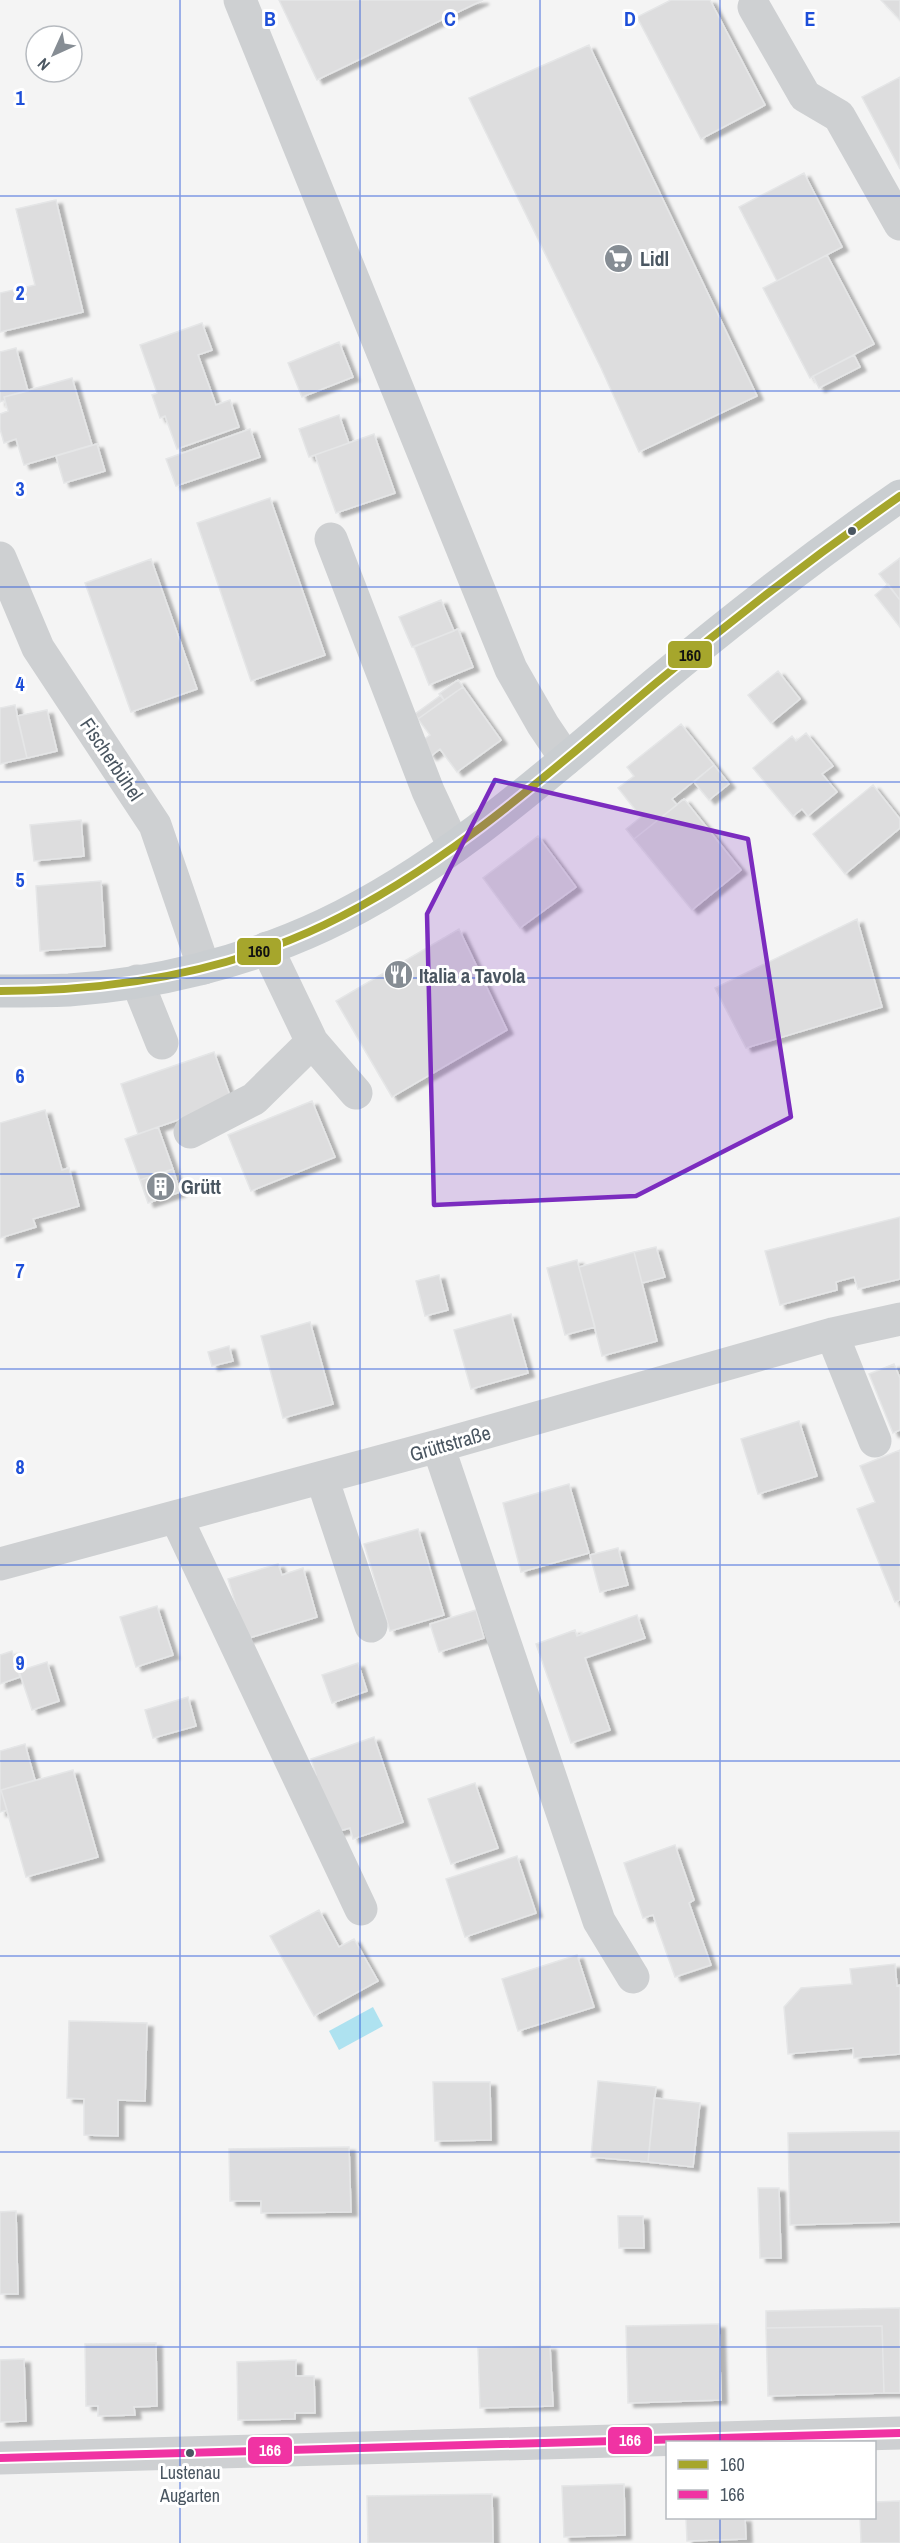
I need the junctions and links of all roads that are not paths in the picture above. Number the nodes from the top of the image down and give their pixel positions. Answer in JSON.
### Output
{"nodes":[{"id":1,"x":240,"y":0,"type":"edge"},
{"id":2,"x":754,"y":7,"type":"dead end"},
{"id":3,"x":900,"y":224,"type":"edge"},
{"id":4,"x":900,"y":496,"type":"edge"},
{"id":5,"x":331,"y":540,"type":"dead end"},
{"id":6,"x":0,"y":558,"type":"edge"},
{"id":7,"x":566,"y":759,"type":"junction"},
{"id":8,"x":454,"y":847,"type":"junction"},
{"id":9,"x":267,"y":948,"type":"junction"},
{"id":10,"x":204,"y":968,"type":"junction"},
{"id":11,"x":137,"y":981,"type":"junction"},
{"id":12,"x":0,"y":991,"type":"edge"},
{"id":13,"x":312,"y":1041,"type":"junction"},
{"id":14,"x":162,"y":1043,"type":"dead end"},
{"id":15,"x":356,"y":1093,"type":"dead end"},
{"id":16,"x":190,"y":1132,"type":"dead end"},
{"id":17,"x":900,"y":1319,"type":"edge"},
{"id":18,"x":832,"y":1334,"type":"junction"},
{"id":19,"x":875,"y":1441,"type":"dead end"},
{"id":20,"x":438,"y":1446,"type":"junction"},
{"id":21,"x":322,"y":1478,"type":"junction"},
{"id":22,"x":176,"y":1517,"type":"junction"},
{"id":23,"x":0,"y":1564,"type":"edge"},
{"id":24,"x":371,"y":1626,"type":"dead end"},
{"id":25,"x":361,"y":1909,"type":"dead end"},
{"id":26,"x":633,"y":1977,"type":"dead end"},
{"id":27,"x":900,"y":2433,"type":"edge"},
{"id":28,"x":0,"y":2458,"type":"edge"}],
"edges":[{"from":1,"to":7,"type":"street"},
{"from":2,"to":3,"type":"street"},
{"from":4,"to":7,"type":"main road"},
{"from":5,"to":8,"type":"street"},
{"from":6,"to":10,"type":"street","name":"Fischerbühel"},
{"from":7,"to":8,"type":"main road"},
{"from":8,"to":9,"type":"main road"},
{"from":9,"to":10,"type":"main road"},
{"from":9,"to":13,"type":"street"},
{"from":10,"to":11,"type":"main road"},
{"from":11,"to":12,"type":"main road"},
{"from":11,"to":14,"type":"street"},
{"from":13,"to":15,"type":"street"},
{"from":13,"to":16,"type":"street"},
{"from":17,"to":18,"type":"street","name":"Grüttstraße"},
{"from":18,"to":19,"type":"street"},
{"from":18,"to":20,"type":"street","name":"Grüttstraße"},
{"from":20,"to":21,"type":"street","name":"Grüttstraße"},
{"from":20,"to":26,"type":"street"},
{"from":21,"to":22,"type":"street","name":"Grüttstraße"},
{"from":21,"to":24,"type":"street"},
{"from":22,"to":23,"type":"street","name":"Grüttstraße"},
{"from":22,"to":25,"type":"street"},
{"from":27,"to":28,"type":"street"}]}
